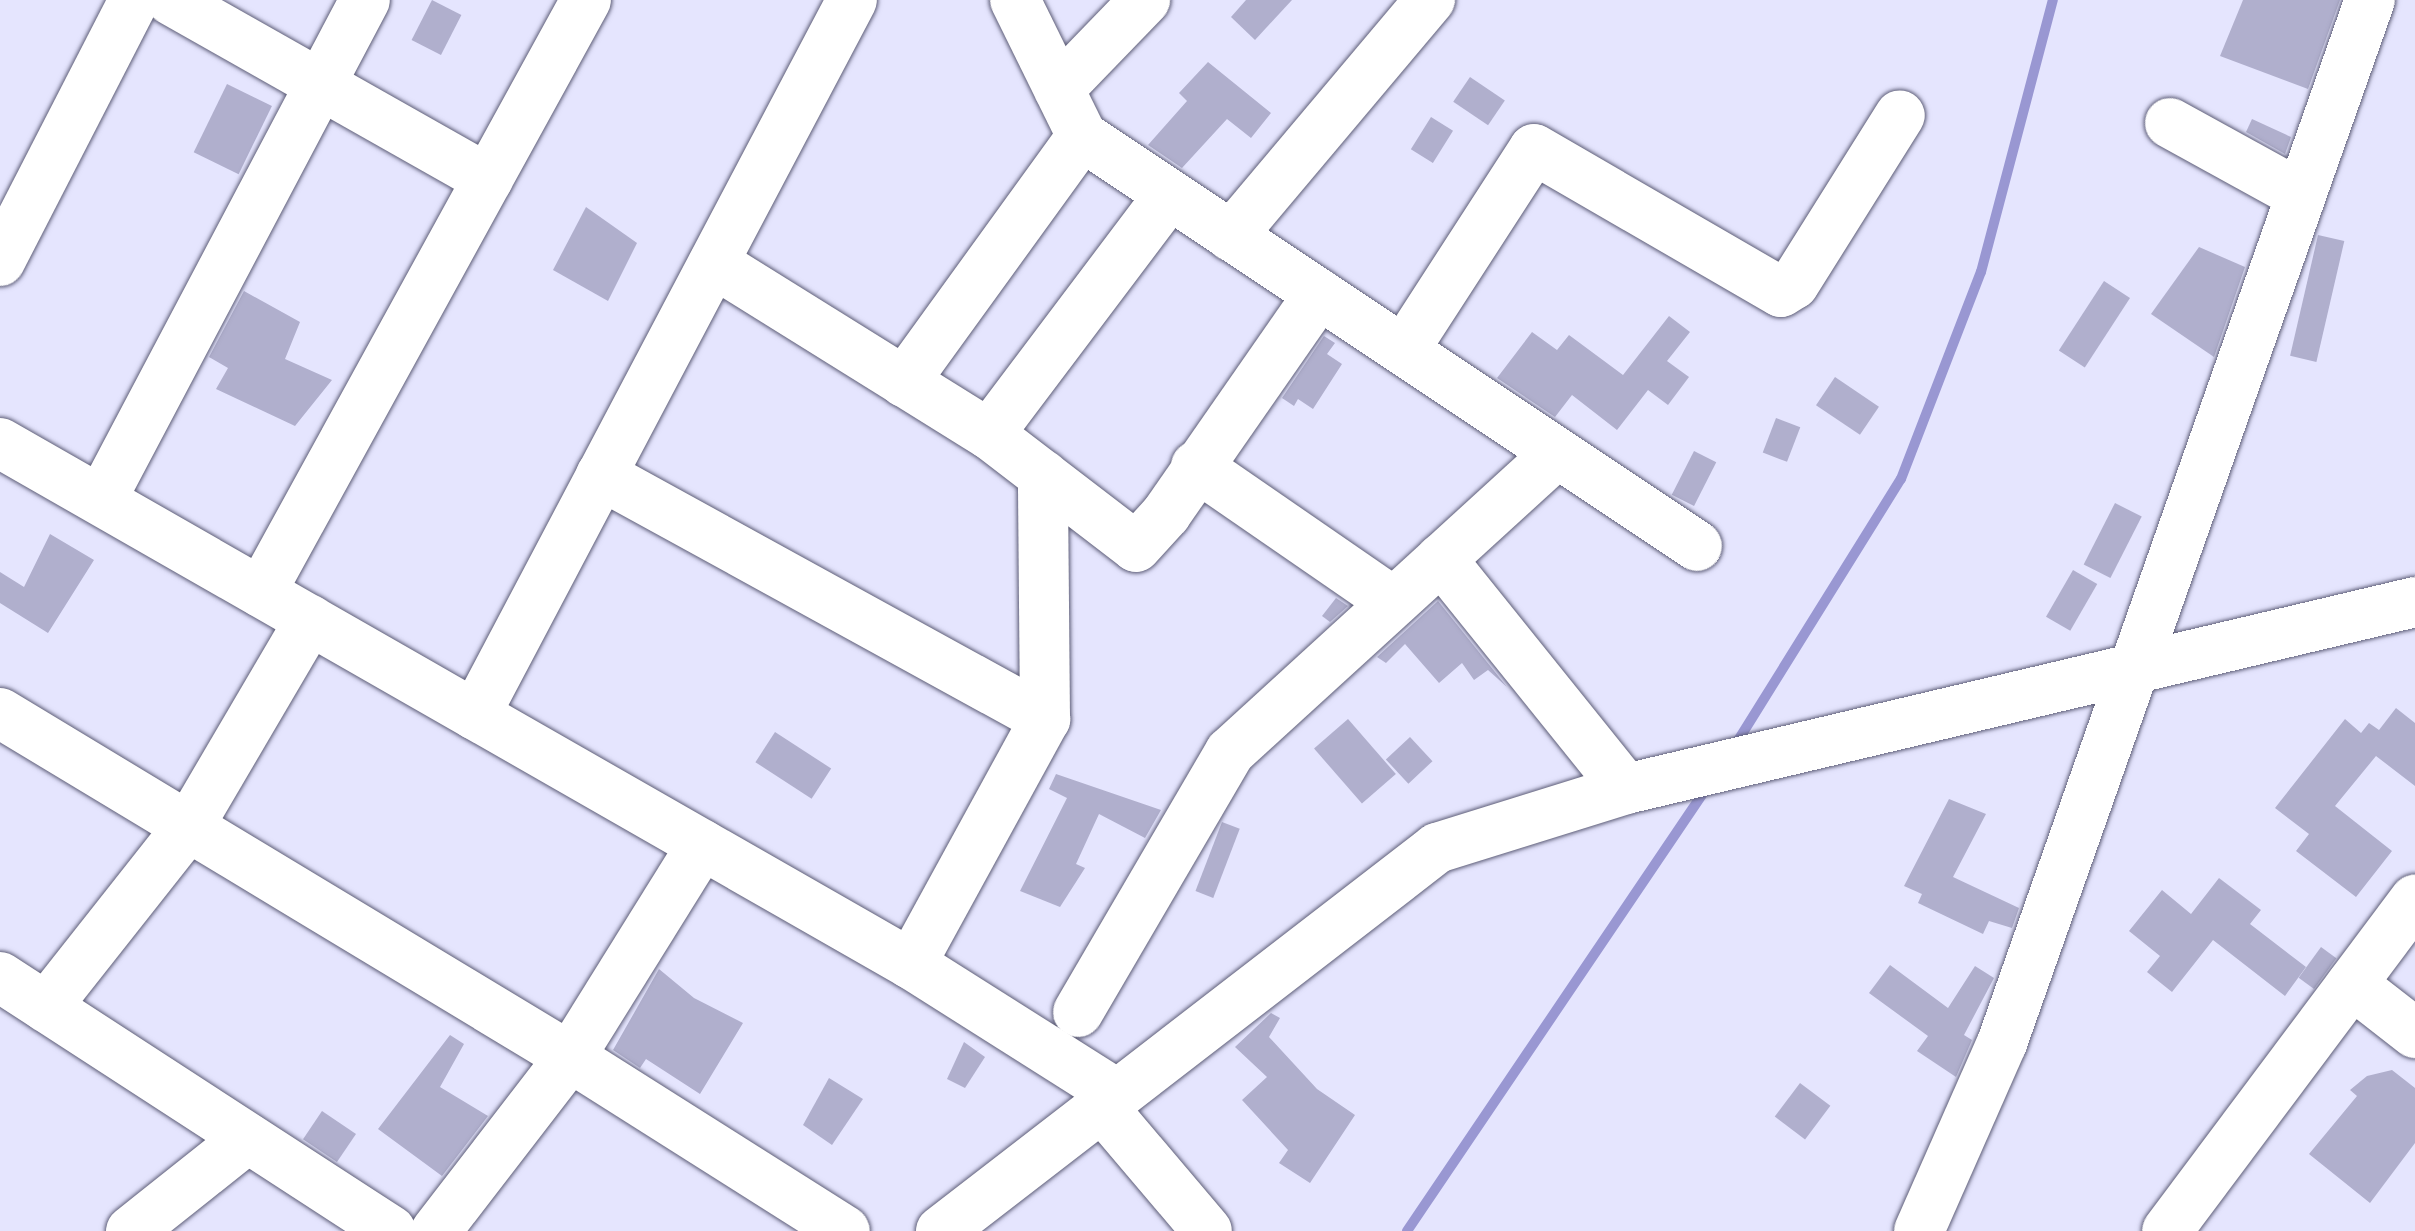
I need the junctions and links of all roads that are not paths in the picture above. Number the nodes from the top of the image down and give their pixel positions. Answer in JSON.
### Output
{"nodes":[{"id":1,"x":134,"y":0,"type":"edge"},
{"id":2,"x":171,"y":0,"type":"edge"},
{"id":3,"x":365,"y":0,"type":"edge"},
{"id":4,"x":586,"y":0,"type":"edge"},
{"id":5,"x":852,"y":0,"type":"edge"},
{"id":6,"x":1015,"y":0,"type":"edge"},
{"id":7,"x":1145,"y":0,"type":"edge"},
{"id":8,"x":1430,"y":0,"type":"edge"},
{"id":9,"x":2370,"y":0,"type":"edge"},
{"id":10,"x":320,"y":82,"type":"junction"},
{"id":11,"x":1059,"y":89,"type":"junction"},
{"id":12,"x":1900,"y":115,"type":"dead end"},
{"id":13,"x":2170,"y":123,"type":"dead end"},
{"id":14,"x":1082,"y":136,"type":"junction"},
{"id":15,"x":488,"y":179,"type":"junction"},
{"id":16,"x":1169,"y":194,"type":"junction"},
{"id":17,"x":2301,"y":194,"type":"junction"},
{"id":18,"x":1232,"y":236,"type":"junction"},
{"id":19,"x":0,"y":262,"type":"edge"},
{"id":20,"x":714,"y":263,"type":"junction"},
{"id":21,"x":1319,"y":294,"type":"junction"},
{"id":22,"x":1404,"y":350,"type":"junction"},
{"id":23,"x":904,"y":382,"type":"junction"},
{"id":24,"x":989,"y":434,"type":"junction"},
{"id":25,"x":0,"y":443,"type":"edge"},
{"id":26,"x":1557,"y":452,"type":"junction"},
{"id":27,"x":1196,"y":466,"type":"junction"},
{"id":28,"x":602,"y":475,"type":"junction"},
{"id":29,"x":1043,"y":475,"type":"junction"},
{"id":30,"x":101,"y":500,"type":"junction"},
{"id":31,"x":1697,"y":546,"type":"dead end"},
{"id":32,"x":1441,"y":558,"type":"junction"},
{"id":33,"x":262,"y":592,"type":"junction"},
{"id":34,"x":1394,"y":602,"type":"junction"},
{"id":35,"x":2415,"y":602,"type":"edge"},
{"id":36,"x":310,"y":620,"type":"junction"},
{"id":37,"x":2134,"y":670,"type":"junction"},
{"id":38,"x":0,"y":712,"type":"edge"},
{"id":39,"x":475,"y":714,"type":"junction"},
{"id":40,"x":1045,"y":719,"type":"junction"},
{"id":41,"x":1626,"y":790,"type":"junction"},
{"id":42,"x":188,"y":826,"type":"junction"},
{"id":43,"x":702,"y":845,"type":"junction"},
{"id":44,"x":2415,"y":900,"type":"edge"},
{"id":45,"x":910,"y":964,"type":"junction"},
{"id":46,"x":2352,"y":984,"type":"junction"},
{"id":47,"x":18,"y":999,"type":"edge"},
{"id":48,"x":1078,"y":1012,"type":"dead end"},
{"id":49,"x":2415,"y":1032,"type":"edge"},
{"id":50,"x":570,"y":1056,"type":"junction"},
{"id":51,"x":1110,"y":1101,"type":"junction"},
{"id":52,"x":248,"y":1138,"type":"junction"},
{"id":53,"x":130,"y":1231,"type":"edge"},
{"id":54,"x":391,"y":1231,"type":"edge"},
{"id":55,"x":436,"y":1231,"type":"edge"},
{"id":56,"x":845,"y":1231,"type":"edge"},
{"id":57,"x":941,"y":1231,"type":"edge"},
{"id":58,"x":1207,"y":1231,"type":"edge"},
{"id":59,"x":1919,"y":1231,"type":"edge"},
{"id":60,"x":2167,"y":1231,"type":"edge"}],
"edges":[{"from":1,"to":19,"type":"street"},
{"from":2,"to":10,"type":"street"},
{"from":3,"to":10,"type":"street"},
{"from":4,"to":15,"type":"street"},
{"from":5,"to":20,"type":"street"},
{"from":6,"to":11,"type":"street"},
{"from":7,"to":11,"type":"street"},
{"from":8,"to":18,"type":"street"},
{"from":9,"to":17,"type":"street"},
{"from":10,"to":15,"type":"street"},
{"from":10,"to":30,"type":"street"},
{"from":11,"to":14,"type":"street"},
{"from":12,"to":22,"type":"street"},
{"from":13,"to":17,"type":"street"},
{"from":14,"to":16,"type":"street"},
{"from":14,"to":23,"type":"street"},
{"from":15,"to":33,"type":"street"},
{"from":16,"to":18,"type":"street"},
{"from":16,"to":24,"type":"street"},
{"from":17,"to":37,"type":"street"},
{"from":18,"to":21,"type":"street"},
{"from":20,"to":23,"type":"street"},
{"from":20,"to":28,"type":"street"},
{"from":21,"to":22,"type":"street"},
{"from":21,"to":27,"type":"street"},
{"from":22,"to":26,"type":"street"},
{"from":23,"to":24,"type":"street"},
{"from":24,"to":29,"type":"street"},
{"from":25,"to":30,"type":"street"},
{"from":26,"to":31,"type":"street"},
{"from":26,"to":32,"type":"street"},
{"from":27,"to":29,"type":"street"},
{"from":27,"to":34,"type":"street"},
{"from":28,"to":39,"type":"street"},
{"from":28,"to":40,"type":"street"},
{"from":29,"to":40,"type":"street"},
{"from":30,"to":33,"type":"street"},
{"from":32,"to":34,"type":"street"},
{"from":32,"to":41,"type":"street"},
{"from":33,"to":36,"type":"street"},
{"from":34,"to":48,"type":"street"},
{"from":35,"to":37,"type":"street"},
{"from":36,"to":39,"type":"street"},
{"from":36,"to":42,"type":"street"},
{"from":37,"to":41,"type":"street"},
{"from":37,"to":59,"type":"street"},
{"from":38,"to":42,"type":"street"},
{"from":39,"to":43,"type":"street"},
{"from":40,"to":45,"type":"street"},
{"from":41,"to":51,"type":"street"},
{"from":42,"to":47,"type":"street"},
{"from":42,"to":50,"type":"street"},
{"from":43,"to":45,"type":"street"},
{"from":43,"to":50,"type":"street"},
{"from":44,"to":46,"type":"street"},
{"from":45,"to":51,"type":"street"},
{"from":46,"to":49,"type":"street"},
{"from":46,"to":60,"type":"street"},
{"from":47,"to":52,"type":"street"},
{"from":50,"to":55,"type":"street"},
{"from":50,"to":56,"type":"street"},
{"from":51,"to":57,"type":"street"},
{"from":51,"to":58,"type":"street"},
{"from":52,"to":53,"type":"street"},
{"from":52,"to":54,"type":"street"}]}
